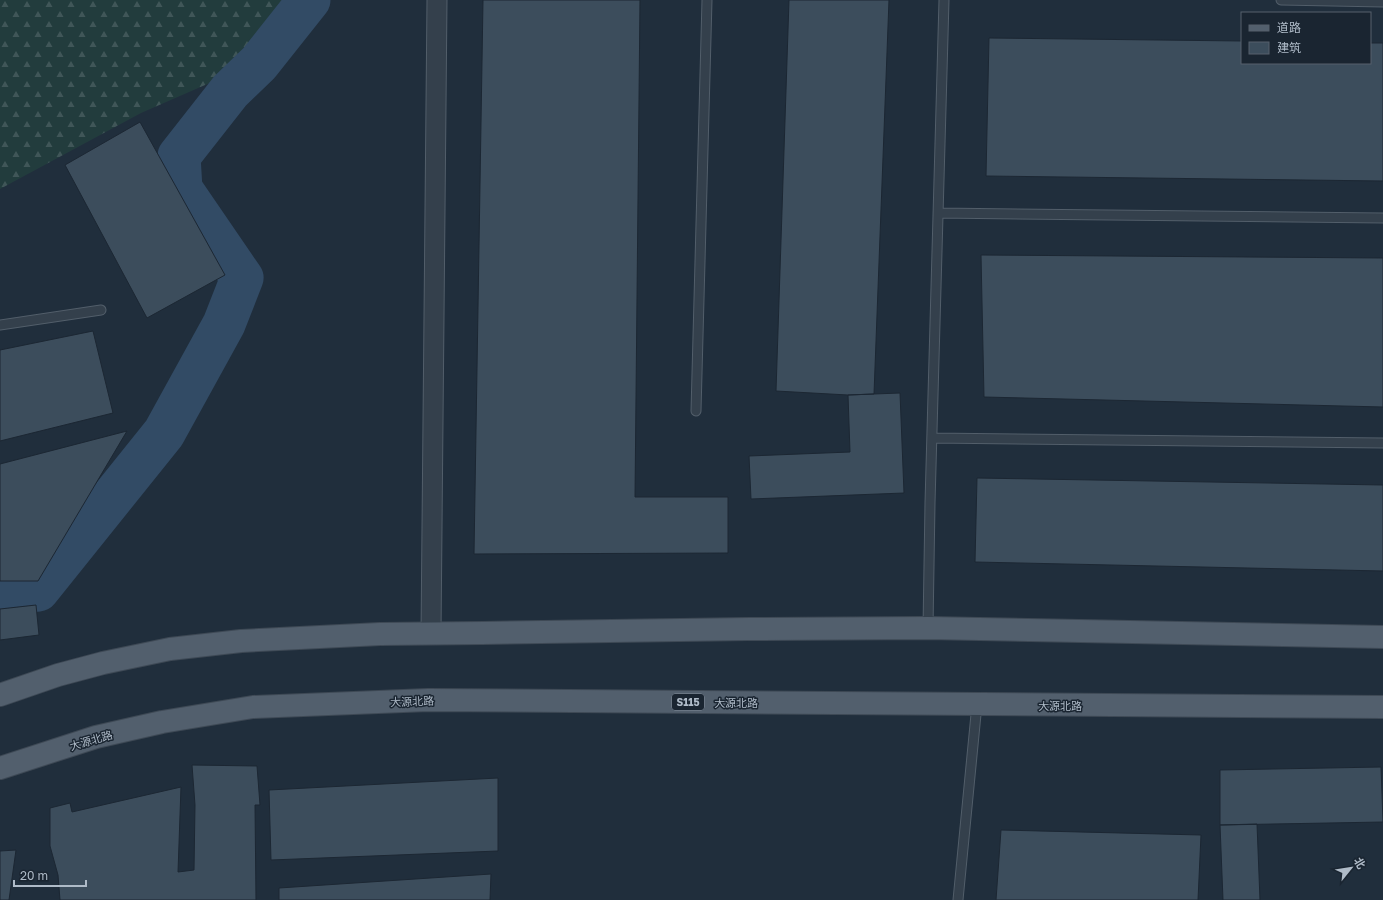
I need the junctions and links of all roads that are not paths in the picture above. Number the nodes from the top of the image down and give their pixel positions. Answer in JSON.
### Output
{"nodes":[{"id":1,"x":437,"y":0,"type":"edge"},
{"id":2,"x":707,"y":0,"type":"edge"},
{"id":3,"x":944,"y":0,"type":"edge"},
{"id":4,"x":1281,"y":0,"type":"edge"},
{"id":5,"x":1383,"y":2,"type":"edge"},
{"id":6,"x":938,"y":213,"type":"junction"},
{"id":7,"x":1383,"y":218,"type":"edge"},
{"id":8,"x":101,"y":310,"type":"dead end"},
{"id":9,"x":0,"y":325,"type":"edge"},
{"id":10,"x":696,"y":411,"type":"dead end"},
{"id":11,"x":932,"y":438,"type":"junction"},
{"id":12,"x":1383,"y":444,"type":"edge"},
{"id":13,"x":928,"y":628,"type":"junction"},
{"id":14,"x":431,"y":633,"type":"junction"},
{"id":15,"x":1383,"y":637,"type":"edge"},
{"id":16,"x":0,"y":695,"type":"edge"},
{"id":17,"x":977,"y":704,"type":"junction"},
{"id":18,"x":1383,"y":707,"type":"edge"},
{"id":19,"x":0,"y":768,"type":"edge"},
{"id":20,"x":958,"y":900,"type":"edge"}],
"edges":[{"from":1,"to":14,"type":"street"},
{"from":2,"to":10,"type":"lane"},
{"from":3,"to":6,"type":"lane"},
{"from":4,"to":5,"type":"lane"},
{"from":6,"to":7,"type":"lane"},
{"from":6,"to":11,"type":"lane"},
{"from":8,"to":9,"type":"lane"},
{"from":11,"to":12,"type":"lane"},
{"from":11,"to":13,"type":"lane"},
{"from":13,"to":14,"type":"main road"},
{"from":13,"to":15,"type":"main road"},
{"from":14,"to":16,"type":"main road"},
{"from":17,"to":18,"type":"main road","name":"大源北路","number":"S115"},
{"from":17,"to":19,"type":"main road","name":"大源北路","number":"S115"},
{"from":17,"to":20,"type":"lane"}]}
